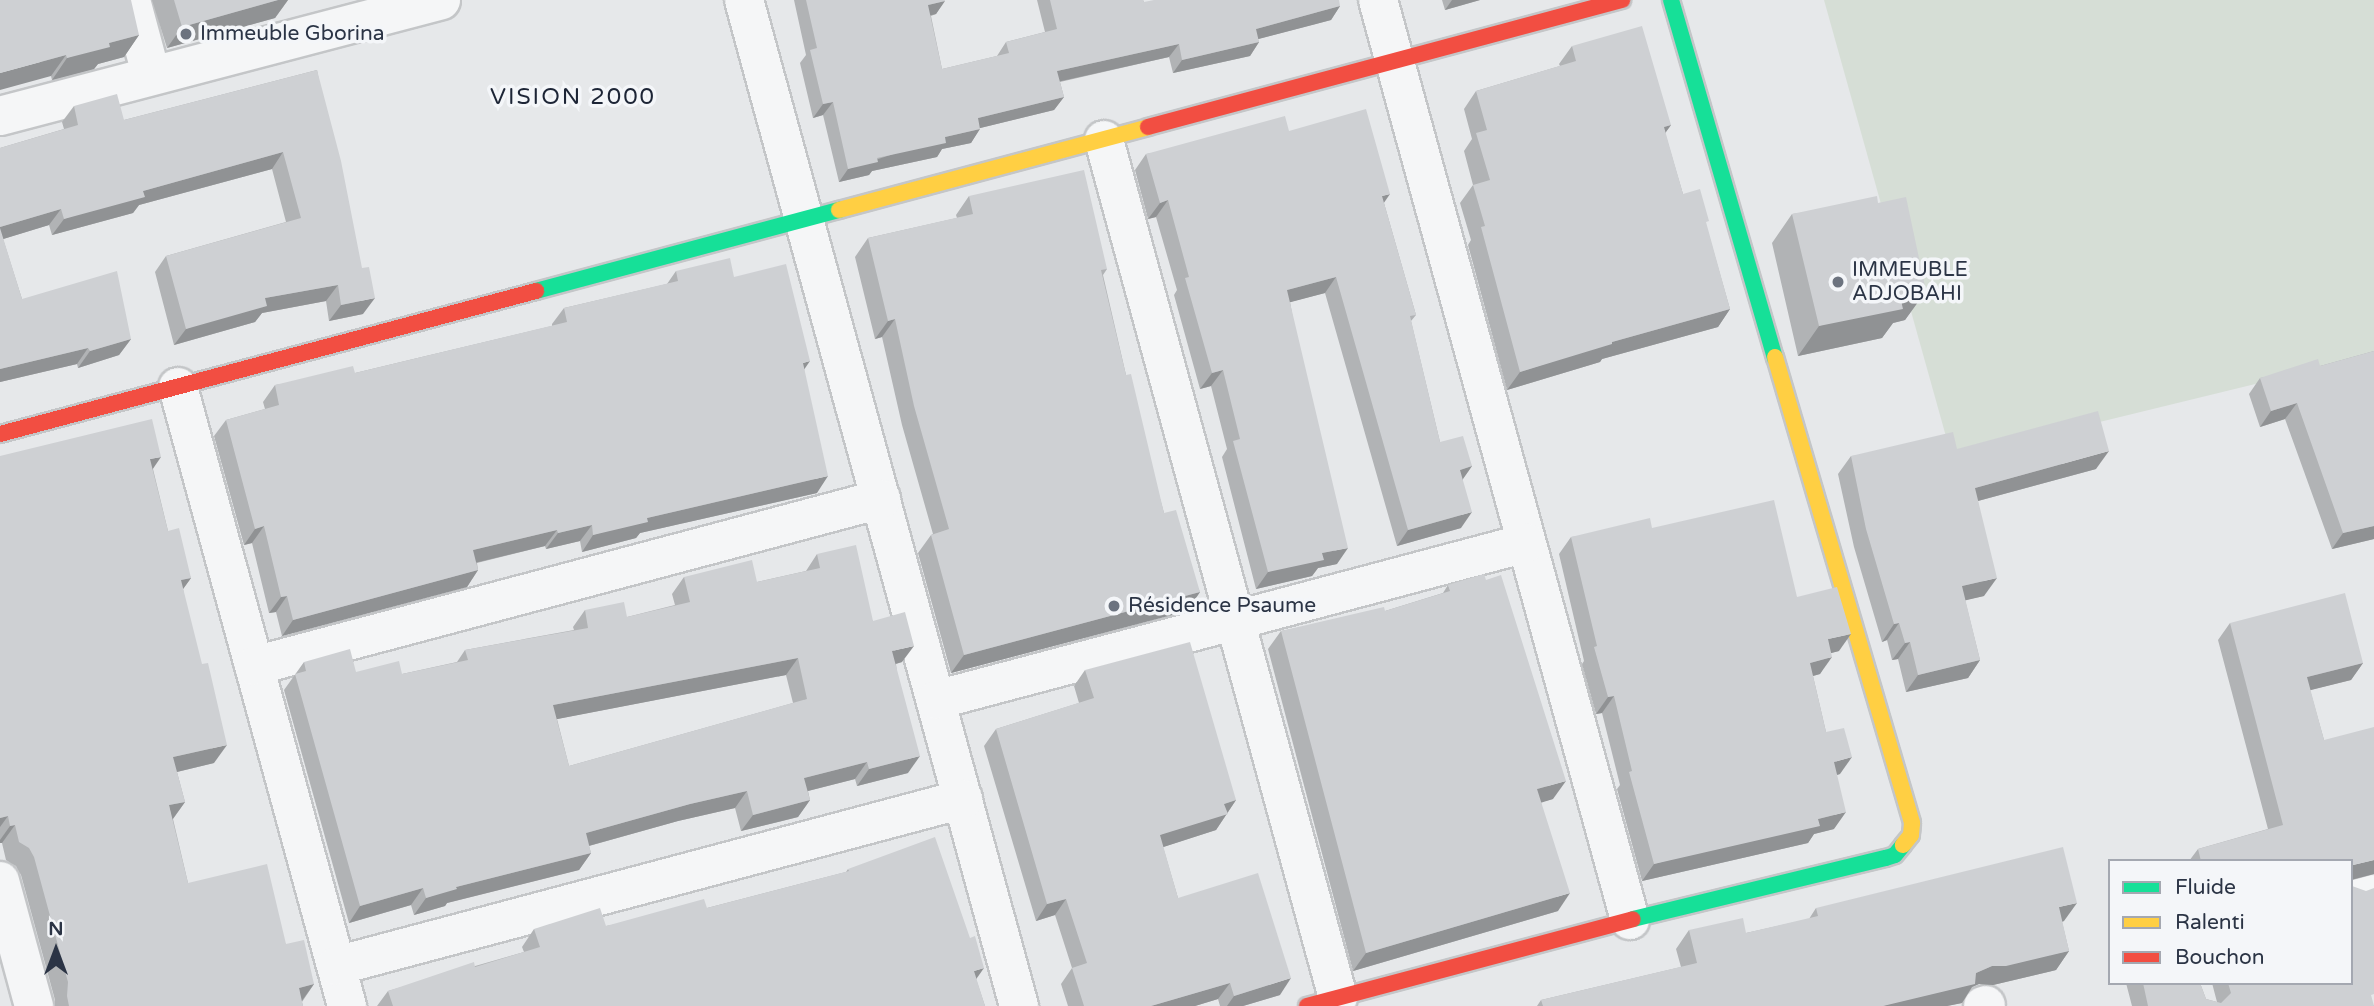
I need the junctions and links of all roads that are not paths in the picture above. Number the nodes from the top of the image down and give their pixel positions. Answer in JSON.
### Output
{"nodes":[{"id":1,"x":131,"y":0,"type":"edge"},
{"id":2,"x":439,"y":0,"type":"edge"},
{"id":3,"x":744,"y":0,"type":"edge"},
{"id":4,"x":1378,"y":0,"type":"edge"},
{"id":5,"x":1622,"y":0,"type":"edge"},
{"id":6,"x":1671,"y":0,"type":"edge"},
{"id":7,"x":1395,"y":62,"type":"junction"},
{"id":8,"x":151,"y":74,"type":"junction"},
{"id":9,"x":0,"y":116,"type":"edge"},
{"id":10,"x":1104,"y":140,"type":"junction"},
{"id":11,"x":805,"y":219,"type":"junction"},
{"id":12,"x":178,"y":387,"type":"junction"},
{"id":13,"x":0,"y":434,"type":"edge"},
{"id":14,"x":881,"y":499,"type":"junction"},
{"id":15,"x":1526,"y":543,"type":"junction"},
{"id":16,"x":1235,"y":621,"type":"junction"},
{"id":17,"x":254,"y":666,"type":"junction"},
{"id":18,"x":936,"y":700,"type":"junction"},
{"id":19,"x":963,"y":799,"type":"junction"},
{"id":20,"x":0,"y":881,"type":"edge"},
{"id":21,"x":2374,"y":887,"type":"edge"},
{"id":22,"x":2353,"y":892,"type":"edge"},
{"id":23,"x":1630,"y":920,"type":"junction"},
{"id":24,"x":336,"y":966,"type":"junction"},
{"id":25,"x":1322,"y":1002,"type":"edge"},
{"id":26,"x":34,"y":1006,"type":"edge"},
{"id":27,"x":347,"y":1006,"type":"edge"},
{"id":28,"x":1020,"y":1006,"type":"edge"}],
"edges":[{"from":1,"to":8,"type":"street"},
{"from":2,"to":8,"type":"street"},
{"from":3,"to":11,"type":"street"},
{"from":4,"to":7,"type":"street"},
{"from":5,"to":7,"type":"street"},
{"from":6,"to":23,"type":"street"},
{"from":7,"to":10,"type":"street"},
{"from":7,"to":15,"type":"street"},
{"from":8,"to":9,"type":"street"},
{"from":10,"to":11,"type":"street"},
{"from":10,"to":16,"type":"street"},
{"from":11,"to":12,"type":"street"},
{"from":11,"to":14,"type":"street"},
{"from":12,"to":13,"type":"street"},
{"from":12,"to":17,"type":"street"},
{"from":14,"to":17,"type":"street"},
{"from":14,"to":18,"type":"street"},
{"from":15,"to":16,"type":"street"},
{"from":15,"to":23,"type":"street"},
{"from":16,"to":18,"type":"street"},
{"from":16,"to":25,"type":"street"},
{"from":17,"to":24,"type":"street"},
{"from":18,"to":19,"type":"street"},
{"from":19,"to":24,"type":"street"},
{"from":19,"to":28,"type":"street"},
{"from":20,"to":26,"type":"street"},
{"from":21,"to":22,"type":"lane"},
{"from":23,"to":25,"type":"street"},
{"from":24,"to":27,"type":"street"}]}
